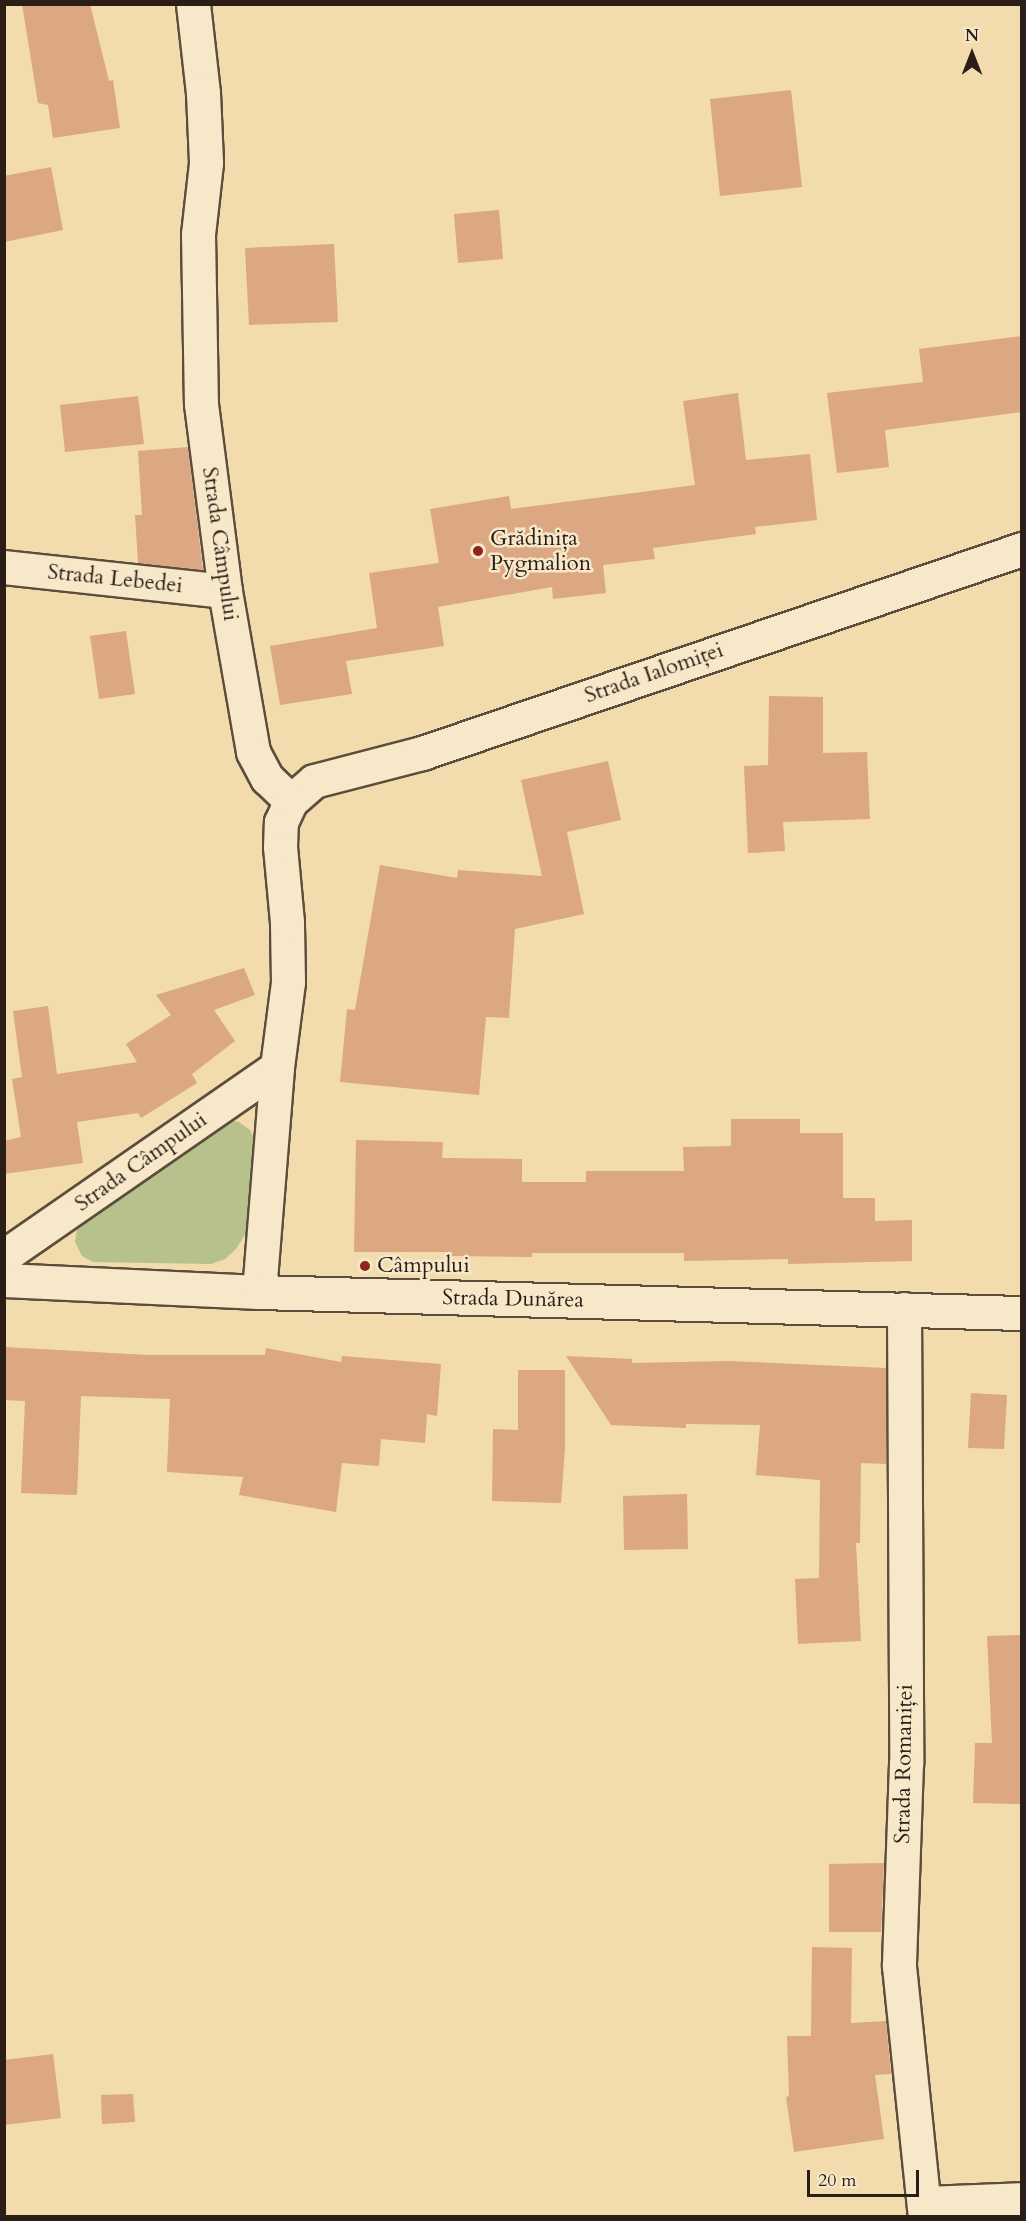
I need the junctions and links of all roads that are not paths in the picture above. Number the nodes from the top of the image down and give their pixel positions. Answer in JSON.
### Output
{"nodes":[{"id":1,"x":193,"y":4,"type":"edge"},
{"id":2,"x":1022,"y":549,"type":"edge"},
{"id":3,"x":4,"y":567,"type":"edge"},
{"id":4,"x":225,"y":591,"type":"junction"},
{"id":5,"x":291,"y":801,"type":"junction"},
{"id":6,"x":277,"y":1067,"type":"junction"},
{"id":7,"x":4,"y":1256,"type":"edge"},
{"id":8,"x":4,"y":1280,"type":"edge"},
{"id":9,"x":259,"y":1292,"type":"junction"},
{"id":10,"x":904,"y":1309,"type":"junction"},
{"id":11,"x":1022,"y":1313,"type":"edge"},
{"id":12,"x":1022,"y":2199,"type":"edge"},
{"id":13,"x":925,"y":2210,"type":"edge"}],
"edges":[{"from":1,"to":4,"type":"street","name":"Strada Câmpului"},
{"from":2,"to":5,"type":"street","name":"Strada Ialomiței"},
{"from":3,"to":4,"type":"street","name":"Strada Lebedei"},
{"from":4,"to":5,"type":"street","name":"Strada Câmpului"},
{"from":5,"to":6,"type":"street"},
{"from":6,"to":7,"type":"street","name":"Strada Câmpului"},
{"from":6,"to":9,"type":"street"},
{"from":8,"to":9,"type":"street","name":"Strada Dunărea"},
{"from":9,"to":10,"type":"street","name":"Strada Dunărea"},
{"from":10,"to":11,"type":"street","name":"Strada Dunărea"},
{"from":10,"to":13,"type":"street","name":"Strada Romaniței"},
{"from":12,"to":13,"type":"street"}]}
